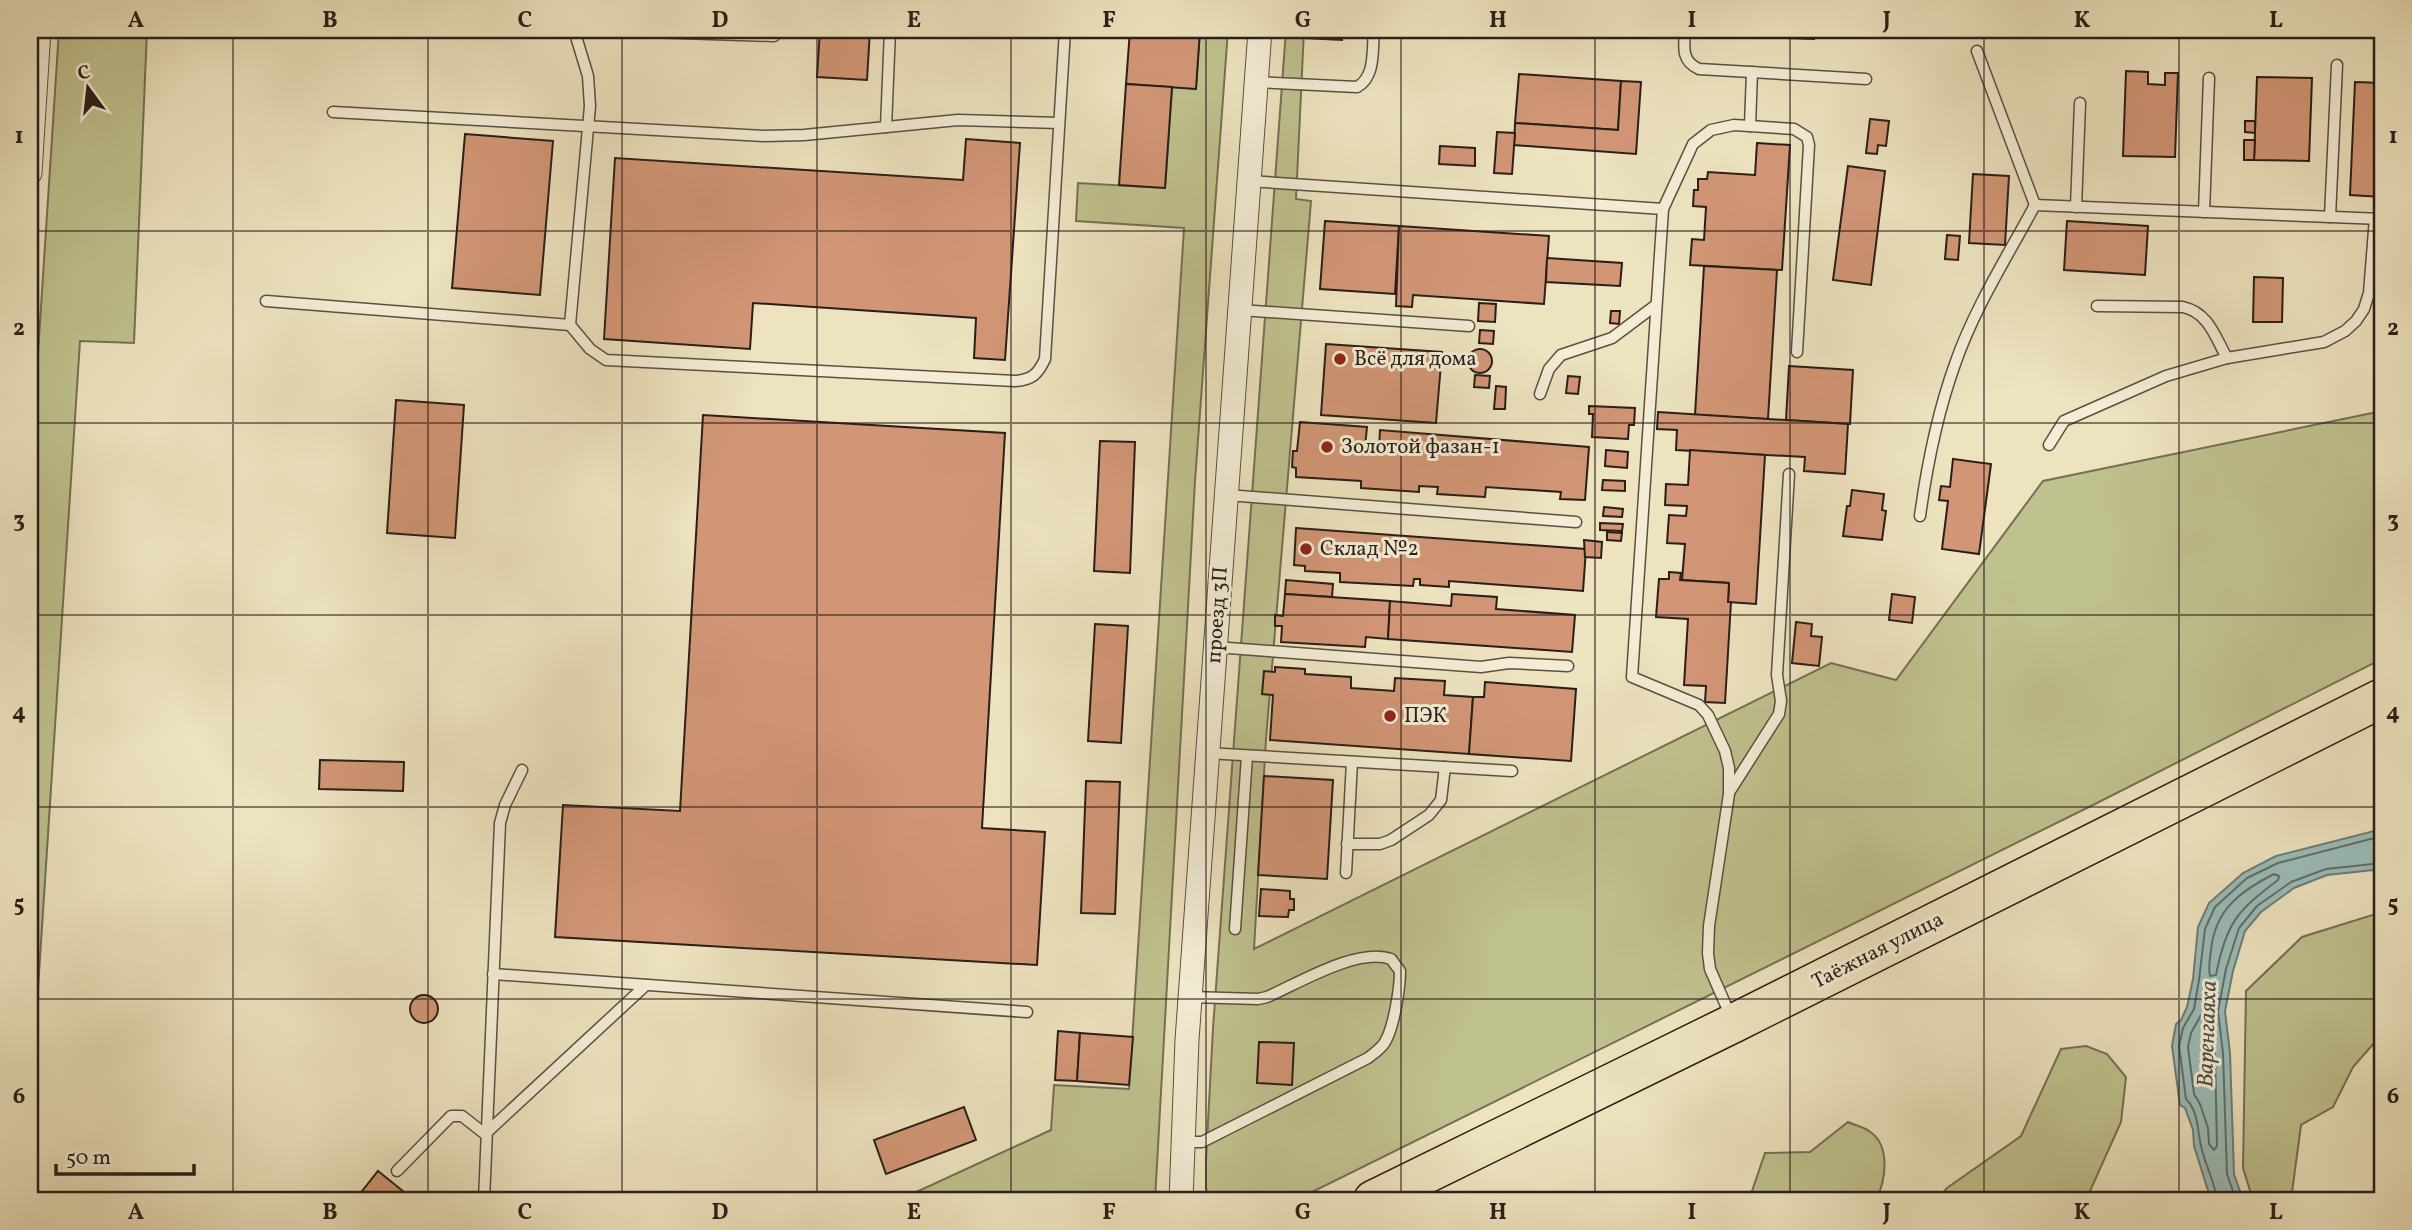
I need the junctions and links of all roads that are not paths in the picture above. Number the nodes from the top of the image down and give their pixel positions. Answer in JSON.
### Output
{"nodes":[{"id":1,"x":39,"y":30,"type":"edge"},
{"id":2,"x":574,"y":30,"type":"edge"},
{"id":3,"x":587,"y":30,"type":"edge"},
{"id":4,"x":890,"y":30,"type":"edge"},
{"id":5,"x":1065,"y":30,"type":"edge"},
{"id":6,"x":1260,"y":30,"type":"edge"},
{"id":7,"x":1374,"y":30,"type":"edge"},
{"id":8,"x":1685,"y":30,"type":"edge"},
{"id":9,"x":774,"y":36,"type":"dead end"},
{"id":10,"x":1977,"y":51,"type":"dead end"},
{"id":11,"x":2337,"y":65,"type":"dead end"},
{"id":12,"x":1752,"y":72,"type":"junction"},
{"id":13,"x":2209,"y":78,"type":"dead end"},
{"id":14,"x":1866,"y":79,"type":"dead end"},
{"id":15,"x":1256,"y":82,"type":"junction"},
{"id":16,"x":2080,"y":103,"type":"dead end"},
{"id":17,"x":333,"y":112,"type":"dead end"},
{"id":18,"x":1059,"y":122,"type":"junction"},
{"id":19,"x":588,"y":126,"type":"junction"},
{"id":20,"x":1750,"y":126,"type":"junction"},
{"id":21,"x":886,"y":127,"type":"junction"},
{"id":22,"x":30,"y":165,"type":"edge"},
{"id":23,"x":30,"y":173,"type":"edge"},
{"id":24,"x":1249,"y":181,"type":"junction"},
{"id":25,"x":2035,"y":205,"type":"junction"},
{"id":26,"x":2076,"y":207,"type":"junction"},
{"id":27,"x":1663,"y":208,"type":"junction"},
{"id":28,"x":2204,"y":212,"type":"junction"},
{"id":29,"x":2330,"y":217,"type":"junction"},
{"id":30,"x":2378,"y":219,"type":"edge"},
{"id":31,"x":266,"y":302,"type":"dead end"},
{"id":32,"x":1656,"y":305,"type":"junction"},
{"id":33,"x":2097,"y":306,"type":"dead end"},
{"id":34,"x":1240,"y":310,"type":"junction"},
{"id":35,"x":570,"y":325,"type":"junction"},
{"id":36,"x":1469,"y":326,"type":"dead end"},
{"id":37,"x":1797,"y":352,"type":"dead end"},
{"id":38,"x":2227,"y":358,"type":"junction"},
{"id":39,"x":1540,"y":394,"type":"dead end"},
{"id":40,"x":2049,"y":445,"type":"dead end"},
{"id":41,"x":1789,"y":474,"type":"dead end"},
{"id":42,"x":1227,"y":495,"type":"junction"},
{"id":43,"x":1920,"y":516,"type":"dead end"},
{"id":44,"x":1576,"y":522,"type":"dead end"},
{"id":45,"x":1215,"y":647,"type":"junction"},
{"id":46,"x":1567,"y":666,"type":"dead end"},
{"id":47,"x":2382,"y":698,"type":"edge"},
{"id":48,"x":1208,"y":753,"type":"junction"},
{"id":49,"x":1247,"y":756,"type":"junction"},
{"id":50,"x":1352,"y":762,"type":"junction"},
{"id":51,"x":1445,"y":767,"type":"junction"},
{"id":52,"x":522,"y":770,"type":"dead end"},
{"id":53,"x":1511,"y":771,"type":"dead end"},
{"id":54,"x":1729,"y":794,"type":"junction"},
{"id":55,"x":1347,"y":844,"type":"junction"},
{"id":56,"x":1346,"y":873,"type":"dead end"},
{"id":57,"x":1235,"y":929,"type":"dead end"},
{"id":58,"x":493,"y":974,"type":"junction"},
{"id":59,"x":646,"y":985,"type":"junction"},
{"id":60,"x":1190,"y":997,"type":"junction"},
{"id":61,"x":1027,"y":1012,"type":"dead end"},
{"id":62,"x":1734,"y":1023,"type":"junction"},
{"id":63,"x":485,"y":1134,"type":"junction"},
{"id":64,"x":1183,"y":1142,"type":"junction"},
{"id":65,"x":397,"y":1171,"type":"dead end"},
{"id":66,"x":484,"y":1200,"type":"edge"},
{"id":67,"x":1181,"y":1200,"type":"edge"},
{"id":68,"x":1373,"y":1200,"type":"edge"}],
"edges":[{"from":1,"to":22,"type":"street"},
{"from":2,"to":19,"type":"lane"},
{"from":3,"to":9,"type":"lane"},
{"from":4,"to":21,"type":"lane"},
{"from":5,"to":18,"type":"lane"},
{"from":6,"to":15,"type":"street","name":"проезд 3П"},
{"from":7,"to":15,"type":"lane"},
{"from":8,"to":12,"type":"lane"},
{"from":10,"to":25,"type":"lane"},
{"from":11,"to":29,"type":"lane"},
{"from":12,"to":14,"type":"lane"},
{"from":12,"to":20,"type":"lane"},
{"from":13,"to":28,"type":"lane"},
{"from":15,"to":24,"type":"street","name":"проезд 3П"},
{"from":16,"to":26,"type":"lane"},
{"from":17,"to":19,"type":"lane"},
{"from":18,"to":21,"type":"lane"},
{"from":18,"to":35,"type":"lane"},
{"from":19,"to":21,"type":"lane"},
{"from":19,"to":35,"type":"lane"},
{"from":20,"to":27,"type":"lane"},
{"from":20,"to":37,"type":"lane"},
{"from":22,"to":23,"type":"street"},
{"from":24,"to":27,"type":"lane"},
{"from":24,"to":34,"type":"street","name":"проезд 3П"},
{"from":25,"to":26,"type":"lane"},
{"from":25,"to":43,"type":"lane"},
{"from":26,"to":28,"type":"lane"},
{"from":27,"to":32,"type":"lane"},
{"from":28,"to":29,"type":"lane"},
{"from":29,"to":30,"type":"lane"},
{"from":30,"to":38,"type":"lane"},
{"from":31,"to":35,"type":"lane"},
{"from":32,"to":39,"type":"lane"},
{"from":32,"to":54,"type":"lane"},
{"from":33,"to":38,"type":"lane"},
{"from":34,"to":36,"type":"lane"},
{"from":34,"to":42,"type":"street","name":"проезд 3П"},
{"from":38,"to":40,"type":"lane"},
{"from":41,"to":54,"type":"lane"},
{"from":42,"to":44,"type":"lane"},
{"from":42,"to":45,"type":"street","name":"проезд 3П"},
{"from":45,"to":46,"type":"lane"},
{"from":45,"to":48,"type":"street","name":"проезд 3П"},
{"from":47,"to":62,"type":"highway","name":"Таёжная улица"},
{"from":48,"to":49,"type":"lane"},
{"from":48,"to":60,"type":"street","name":"проезд 3П"},
{"from":49,"to":50,"type":"lane"},
{"from":49,"to":57,"type":"lane"},
{"from":50,"to":51,"type":"lane"},
{"from":50,"to":55,"type":"lane"},
{"from":51,"to":53,"type":"lane"},
{"from":51,"to":55,"type":"lane"},
{"from":52,"to":58,"type":"lane"},
{"from":54,"to":62,"type":"lane"},
{"from":55,"to":56,"type":"lane"},
{"from":58,"to":59,"type":"lane"},
{"from":58,"to":63,"type":"lane"},
{"from":59,"to":61,"type":"lane"},
{"from":59,"to":63,"type":"lane"},
{"from":60,"to":64,"type":"street","name":"проезд 3П"},
{"from":60,"to":64,"type":"lane"},
{"from":62,"to":68,"type":"highway","name":"Таёжная улица"},
{"from":63,"to":65,"type":"lane"},
{"from":63,"to":66,"type":"lane"},
{"from":64,"to":67,"type":"street","name":"проезд 3П"}]}
